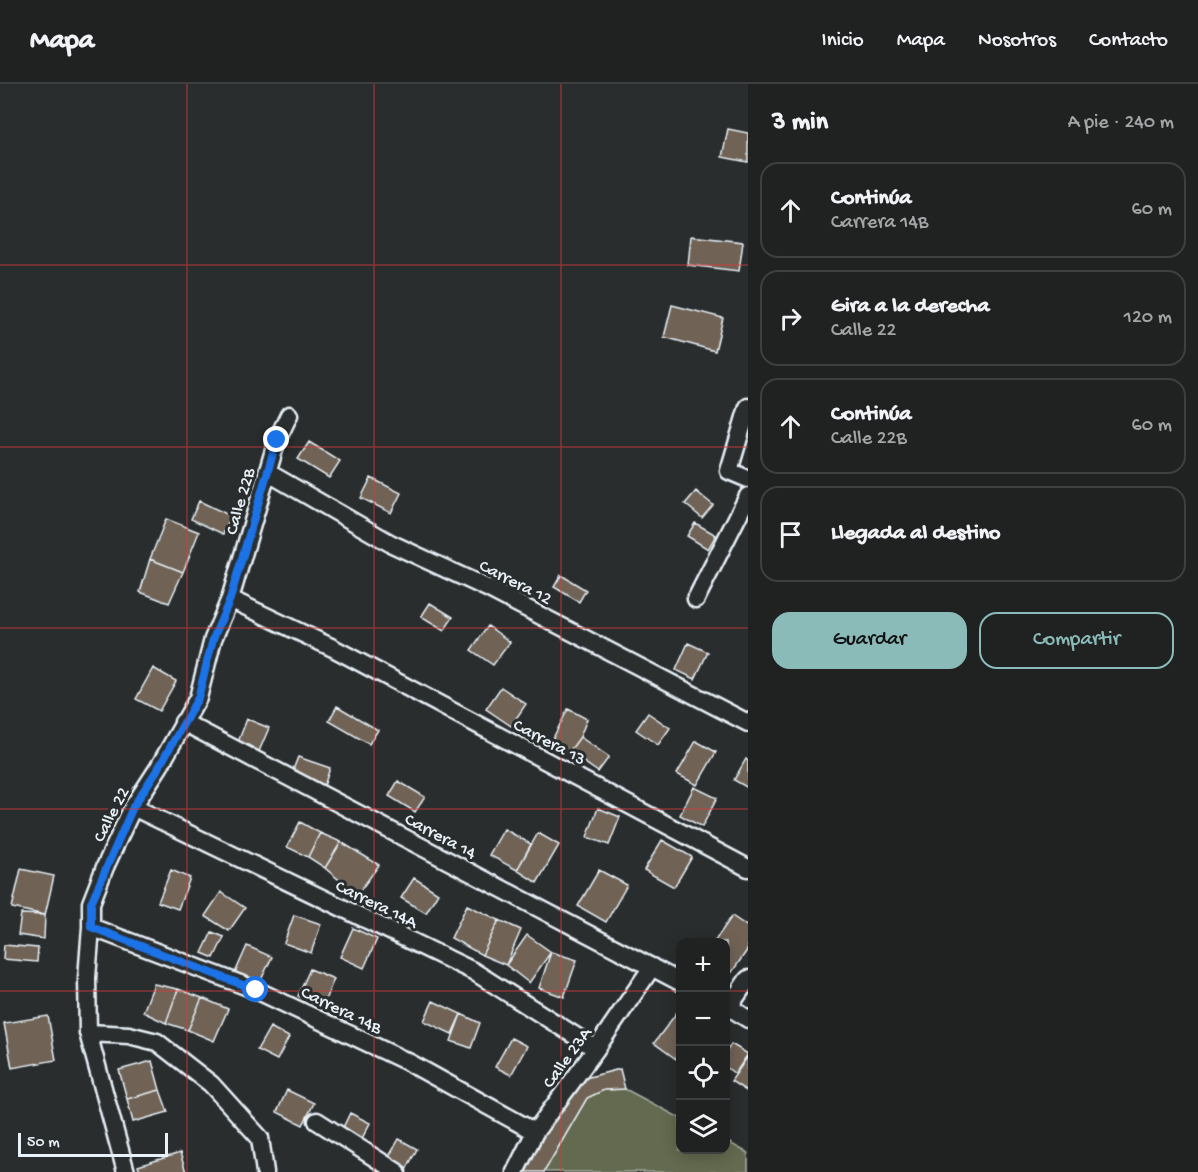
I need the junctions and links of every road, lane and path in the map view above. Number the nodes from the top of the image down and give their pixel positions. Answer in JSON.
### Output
{"nodes":[{"id":1,"x":748,"y":408,"type":"edge"},
{"id":2,"x":289,"y":416,"type":"dead end"},
{"id":3,"x":267,"y":472,"type":"junction"},
{"id":4,"x":748,"y":479,"type":"edge"},
{"id":5,"x":748,"y":496,"type":"edge"},
{"id":6,"x":230,"y":599,"type":"junction"},
{"id":7,"x":696,"y":599,"type":"dead end"},
{"id":8,"x":183,"y":722,"type":"junction"},
{"id":9,"x":748,"y":723,"type":"edge"},
{"id":10,"x":133,"y":807,"type":"junction"},
{"id":11,"x":748,"y":868,"type":"edge"},
{"id":12,"x":91,"y":927,"type":"junction"},
{"id":13,"x":652,"y":967,"type":"junction"},
{"id":14,"x":676,"y":979,"type":"edge"},
{"id":15,"x":748,"y":979,"type":"edge"},
{"id":16,"x":730,"y":1002,"type":"edge"},
{"id":17,"x":730,"y":1008,"type":"edge"},
{"id":18,"x":748,"y":1019,"type":"edge"},
{"id":19,"x":88,"y":1034,"type":"junction"},
{"id":20,"x":596,"y":1049,"type":"junction"},
{"id":21,"x":317,"y":1121,"type":"dead end"},
{"id":22,"x":535,"y":1132,"type":"junction"},
{"id":23,"x":126,"y":1172,"type":"edge"},
{"id":24,"x":265,"y":1172,"type":"edge"},
{"id":25,"x":397,"y":1172,"type":"edge"},
{"id":26,"x":515,"y":1172,"type":"edge"}],
"edges":[{"from":1,"to":4,"type":"street"},
{"from":2,"to":3,"type":"street","name":"Calle 22B"},
{"from":3,"to":6,"type":"street","name":"Calle 22B"},
{"from":3,"to":9,"type":"street","name":"Carrera 12"},
{"from":5,"to":7,"type":"street"},
{"from":6,"to":8,"type":"street","name":"Calle 22"},
{"from":6,"to":11,"type":"street","name":"Carrera 13"},
{"from":8,"to":10,"type":"street","name":"Calle 22"},
{"from":8,"to":13,"type":"street","name":"Carrera 14"},
{"from":10,"to":12,"type":"street","name":"Calle 22"},
{"from":10,"to":20,"type":"street","name":"Carrera 14A"},
{"from":12,"to":19,"type":"street","name":"Calle 22"},
{"from":12,"to":22,"type":"street","name":"Carrera 14B"},
{"from":13,"to":14,"type":"street","name":"Carrera 14"},
{"from":13,"to":20,"type":"street","name":"Calle 23A"},
{"from":15,"to":16,"type":"street"},
{"from":17,"to":18,"type":"street"},
{"from":19,"to":23,"type":"street","name":"Calle 22"},
{"from":19,"to":24,"type":"street"},
{"from":20,"to":22,"type":"street","name":"Calle 23A"},
{"from":21,"to":25,"type":"street"},
{"from":22,"to":26,"type":"street","name":"Calle 23A"}]}
